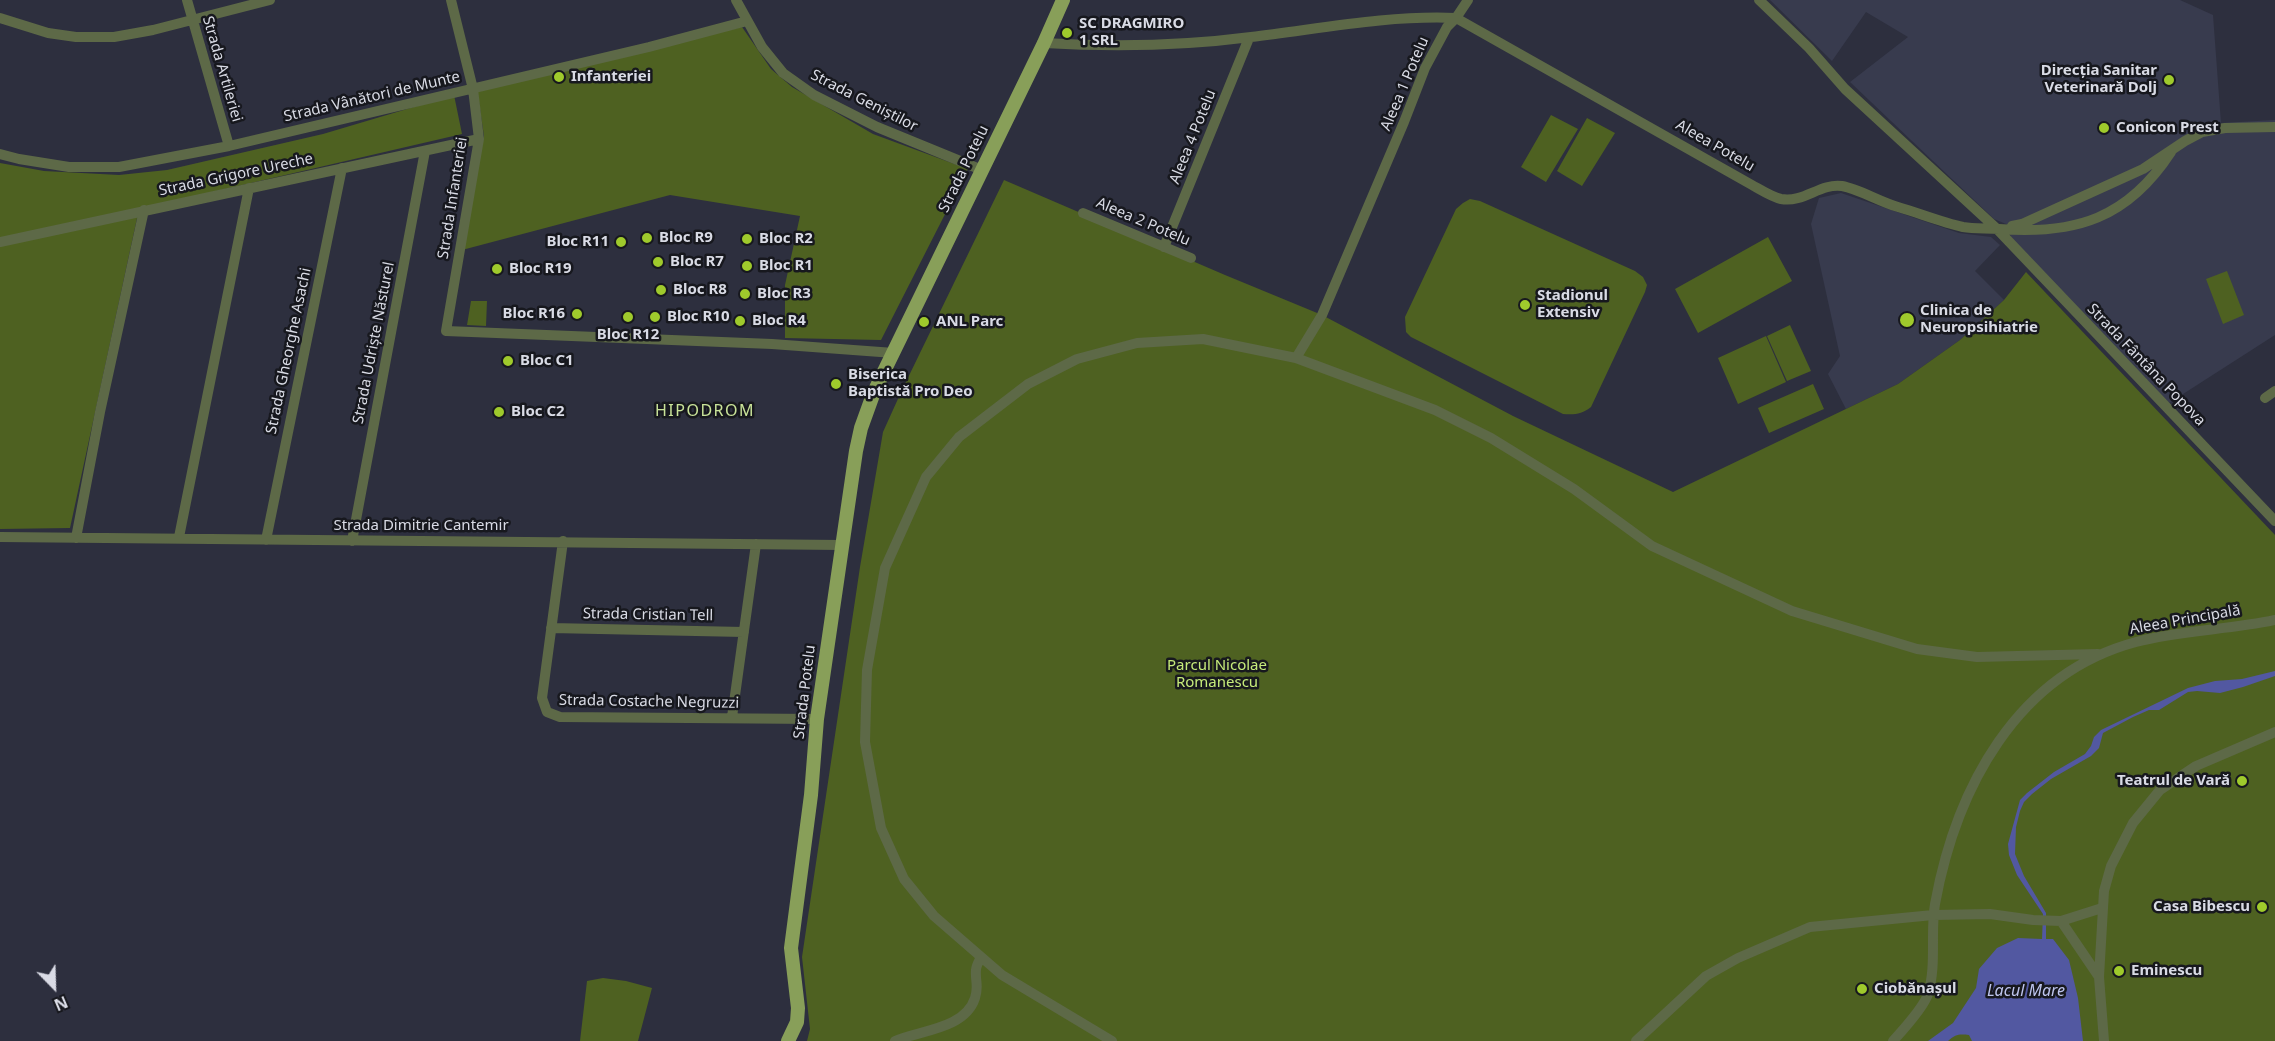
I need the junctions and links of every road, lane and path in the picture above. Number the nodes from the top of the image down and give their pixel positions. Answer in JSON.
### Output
{"nodes":[{"id":1,"x":186,"y":0,"type":"edge"},
{"id":2,"x":270,"y":0,"type":"edge"},
{"id":3,"x":452,"y":0,"type":"edge"},
{"id":4,"x":736,"y":0,"type":"edge"},
{"id":5,"x":1063,"y":0,"type":"edge"},
{"id":6,"x":1468,"y":0,"type":"edge"},
{"id":7,"x":1759,"y":0,"type":"edge"},
{"id":8,"x":0,"y":18,"type":"edge"},
{"id":9,"x":1456,"y":18,"type":"junction"},
{"id":10,"x":192,"y":19,"type":"junction"},
{"id":11,"x":747,"y":21,"type":"junction"},
{"id":12,"x":1249,"y":38,"type":"junction"},
{"id":13,"x":1044,"y":43,"type":"junction"},
{"id":14,"x":472,"y":89,"type":"junction"},
{"id":15,"x":2275,"y":127,"type":"edge"},
{"id":16,"x":479,"y":140,"type":"junction"},
{"id":17,"x":229,"y":146,"type":"junction"},
{"id":18,"x":425,"y":151,"type":"junction"},
{"id":19,"x":2171,"y":152,"type":"junction"},
{"id":20,"x":0,"y":154,"type":"edge"},
{"id":21,"x":342,"y":168,"type":"junction"},
{"id":22,"x":982,"y":170,"type":"junction"},
{"id":23,"x":249,"y":188,"type":"junction"},
{"id":24,"x":144,"y":210,"type":"junction"},
{"id":25,"x":1083,"y":213,"type":"dead end"},
{"id":26,"x":1996,"y":229,"type":"junction"},
{"id":27,"x":0,"y":242,"type":"edge"},
{"id":28,"x":1164,"y":247,"type":"junction"},
{"id":29,"x":1191,"y":258,"type":"dead end"},
{"id":30,"x":894,"y":353,"type":"junction"},
{"id":31,"x":1296,"y":358,"type":"junction"},
{"id":32,"x":2275,"y":391,"type":"edge"},
{"id":33,"x":2265,"y":398,"type":"dead end"},
{"id":34,"x":2275,"y":521,"type":"edge"},
{"id":35,"x":0,"y":537,"type":"edge"},
{"id":36,"x":179,"y":537,"type":"junction"},
{"id":37,"x":76,"y":538,"type":"junction"},
{"id":38,"x":266,"y":540,"type":"junction"},
{"id":39,"x":352,"y":541,"type":"junction"},
{"id":40,"x":563,"y":541,"type":"junction"},
{"id":41,"x":756,"y":544,"type":"junction"},
{"id":42,"x":842,"y":545,"type":"junction"},
{"id":43,"x":2275,"y":620,"type":"edge"},
{"id":44,"x":551,"y":628,"type":"junction"},
{"id":45,"x":744,"y":632,"type":"junction"},
{"id":46,"x":2098,"y":654,"type":"junction"},
{"id":47,"x":732,"y":717,"type":"junction"},
{"id":48,"x":818,"y":719,"type":"junction"},
{"id":49,"x":2275,"y":732,"type":"edge"},
{"id":50,"x":2102,"y":908,"type":"junction"},
{"id":51,"x":1933,"y":915,"type":"junction"},
{"id":52,"x":2061,"y":921,"type":"junction"},
{"id":53,"x":981,"y":957,"type":"junction"},
{"id":54,"x":2099,"y":977,"type":"junction"},
{"id":55,"x":788,"y":1041,"type":"edge"},
{"id":56,"x":895,"y":1041,"type":"edge"},
{"id":57,"x":1112,"y":1041,"type":"edge"},
{"id":58,"x":1636,"y":1041,"type":"edge"},
{"id":59,"x":1893,"y":1041,"type":"edge"},
{"id":60,"x":2104,"y":1041,"type":"edge"}],
"edges":[{"from":1,"to":10,"type":"street","name":"Strada Artileriei"},
{"from":2,"to":10,"type":"street"},
{"from":3,"to":14,"type":"street","name":"Strada Infanteriei"},
{"from":4,"to":11,"type":"street","name":"Strada Geniștilor"},
{"from":5,"to":13,"type":"main road","name":"Strada Potelu"},
{"from":6,"to":9,"type":"street"},
{"from":7,"to":26,"type":"street","name":"Strada Fântâna Popova"},
{"from":8,"to":10,"type":"street"},
{"from":9,"to":12,"type":"street","name":"Aleea 1 Potelu"},
{"from":9,"to":26,"type":"street","name":"Aleea Potelu"},
{"from":9,"to":31,"type":"street","name":"Aleea 1 Potelu"},
{"from":10,"to":17,"type":"street","name":"Strada Artileriei"},
{"from":11,"to":14,"type":"street","name":"Strada Vânători de Munte"},
{"from":11,"to":22,"type":"street","name":"Strada Geniștilor"},
{"from":12,"to":13,"type":"street","name":"Aleea 1 Potelu"},
{"from":12,"to":28,"type":"street","name":"Aleea 4 Potelu"},
{"from":13,"to":22,"type":"main road","name":"Strada Potelu"},
{"from":14,"to":16,"type":"street","name":"Strada Infanteriei"},
{"from":14,"to":17,"type":"street","name":"Strada Vânători de Munte"},
{"from":15,"to":19,"type":"street"},
{"from":16,"to":18,"type":"street","name":"Strada Grigore Ureche"},
{"from":16,"to":30,"type":"street","name":"Strada Infanteriei"},
{"from":17,"to":20,"type":"street","name":"Strada Vânători de Munte"},
{"from":18,"to":21,"type":"street","name":"Strada Grigore Ureche"},
{"from":18,"to":39,"type":"street","name":"Strada Udriște Năsturel"},
{"from":19,"to":26,"type":"street"},
{"from":19,"to":26,"type":"street"},
{"from":21,"to":23,"type":"street","name":"Strada Grigore Ureche"},
{"from":21,"to":38,"type":"street","name":"Strada Gheorghe Asachi"},
{"from":22,"to":30,"type":"main road","name":"Strada Potelu"},
{"from":23,"to":24,"type":"street","name":"Strada Grigore Ureche"},
{"from":23,"to":36,"type":"street"},
{"from":24,"to":27,"type":"street","name":"Strada Grigore Ureche"},
{"from":24,"to":37,"type":"street"},
{"from":25,"to":28,"type":"street","name":"Aleea 2 Potelu"},
{"from":26,"to":34,"type":"street","name":"Strada Fântâna Popova"},
{"from":28,"to":29,"type":"street","name":"Aleea 2 Potelu"},
{"from":30,"to":42,"type":"main road","name":"Strada Potelu"},
{"from":31,"to":46,"type":"street"},
{"from":31,"to":53,"type":"street"},
{"from":32,"to":33,"type":"street"},
{"from":35,"to":37,"type":"street","name":"Strada Dimitrie Cantemir"},
{"from":36,"to":37,"type":"street","name":"Strada Dimitrie Cantemir"},
{"from":36,"to":38,"type":"street","name":"Strada Dimitrie Cantemir"},
{"from":38,"to":39,"type":"street","name":"Strada Dimitrie Cantemir"},
{"from":39,"to":40,"type":"street","name":"Strada Dimitrie Cantemir"},
{"from":40,"to":41,"type":"street","name":"Strada Dimitrie Cantemir"},
{"from":40,"to":44,"type":"street","name":"Strada Costache Negruzzi"},
{"from":41,"to":42,"type":"street","name":"Strada Dimitrie Cantemir"},
{"from":41,"to":45,"type":"street"},
{"from":42,"to":48,"type":"main road","name":"Strada Potelu"},
{"from":43,"to":46,"type":"street","name":"Aleea Principală"},
{"from":44,"to":45,"type":"street","name":"Strada Cristian Tell"},
{"from":44,"to":47,"type":"street","name":"Strada Costache Negruzzi"},
{"from":45,"to":47,"type":"street"},
{"from":46,"to":51,"type":"street","name":"Aleea Principală"},
{"from":47,"to":48,"type":"street","name":"Strada Costache Negruzzi"},
{"from":48,"to":55,"type":"main road","name":"Strada Potelu"},
{"from":49,"to":50,"type":"street"},
{"from":50,"to":52,"type":"street"},
{"from":50,"to":54,"type":"street"},
{"from":51,"to":52,"type":"street"},
{"from":51,"to":58,"type":"street"},
{"from":51,"to":59,"type":"street","name":"Aleea Principală"},
{"from":52,"to":54,"type":"street"},
{"from":53,"to":56,"type":"street"},
{"from":53,"to":57,"type":"street"},
{"from":54,"to":60,"type":"street"}]}
